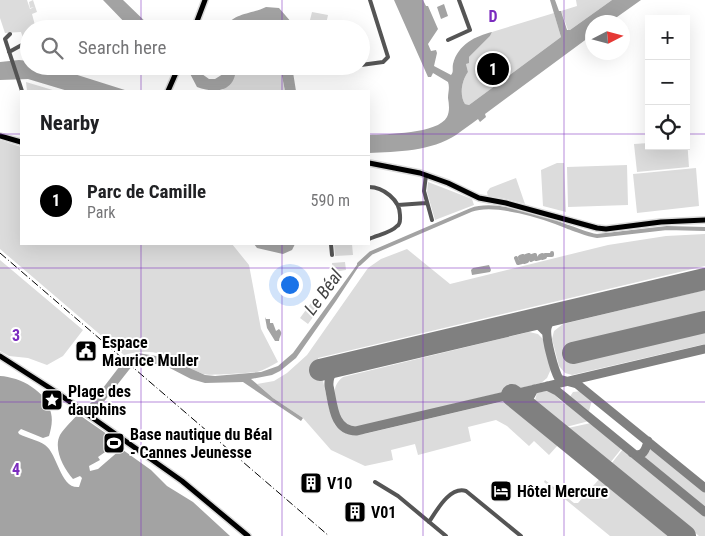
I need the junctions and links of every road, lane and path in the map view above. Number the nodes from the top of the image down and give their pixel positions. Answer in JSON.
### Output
{"nodes":[{"id":1,"x":205,"y":0,"type":"edge"},
{"id":2,"x":370,"y":0,"type":"edge"},
{"id":3,"x":459,"y":0,"type":"edge"},
{"id":4,"x":197,"y":20,"type":"edge"},
{"id":5,"x":10,"y":34,"type":"dead end"},
{"id":6,"x":448,"y":40,"type":"dead end"},
{"id":7,"x":20,"y":47,"type":"edge"},
{"id":8,"x":10,"y":54,"type":"junction"},
{"id":9,"x":370,"y":64,"type":"edge"},
{"id":10,"x":175,"y":75,"type":"edge"},
{"id":11,"x":22,"y":90,"type":"edge"},
{"id":12,"x":168,"y":90,"type":"edge"},
{"id":13,"x":0,"y":136,"type":"edge"},
{"id":14,"x":20,"y":142,"type":"edge"},
{"id":15,"x":370,"y":163,"type":"edge"},
{"id":16,"x":426,"y":175,"type":"junction"},
{"id":17,"x":370,"y":186,"type":"edge"},
{"id":18,"x":426,"y":203,"type":"junction"},
{"id":19,"x":398,"y":206,"type":"junction"},
{"id":20,"x":432,"y":220,"type":"dead end"},
{"id":21,"x":705,"y":220,"type":"edge"},
{"id":22,"x":370,"y":239,"type":"edge"},
{"id":23,"x":332,"y":245,"type":"edge"},
{"id":24,"x":332,"y":255,"type":"dead end"},
{"id":25,"x":0,"y":356,"type":"edge"},
{"id":26,"x":136,"y":448,"type":"junction"},
{"id":27,"x":375,"y":482,"type":"dead end"},
{"id":28,"x":429,"y":522,"type":"junction"},
{"id":29,"x":248,"y":536,"type":"edge"},
{"id":30,"x":253,"y":536,"type":"edge"},
{"id":31,"x":446,"y":536,"type":"edge"},
{"id":32,"x":520,"y":536,"type":"edge"}],
"edges":[{"from":1,"to":4,"type":"main road"},
{"from":2,"to":9,"type":"street"},
{"from":3,"to":6,"type":"street"},
{"from":5,"to":8,"type":"street"},
{"from":7,"to":8,"type":"street"},
{"from":8,"to":11,"type":"street"},
{"from":10,"to":12,"type":"main road"},
{"from":13,"to":14,"type":"main road"},
{"from":15,"to":16,"type":"main road"},
{"from":16,"to":18,"type":"street"},
{"from":16,"to":21,"type":"main road"},
{"from":17,"to":19,"type":"street"},
{"from":18,"to":19,"type":"street"},
{"from":18,"to":20,"type":"street"},
{"from":19,"to":22,"type":"street"},
{"from":23,"to":24,"type":"street"},
{"from":25,"to":26,"type":"main road"},
{"from":26,"to":29,"type":"main road"},
{"from":26,"to":30,"type":"main road"},
{"from":27,"to":28,"type":"street"},
{"from":28,"to":31,"type":"street"},
{"from":28,"to":32,"type":"street"}]}
